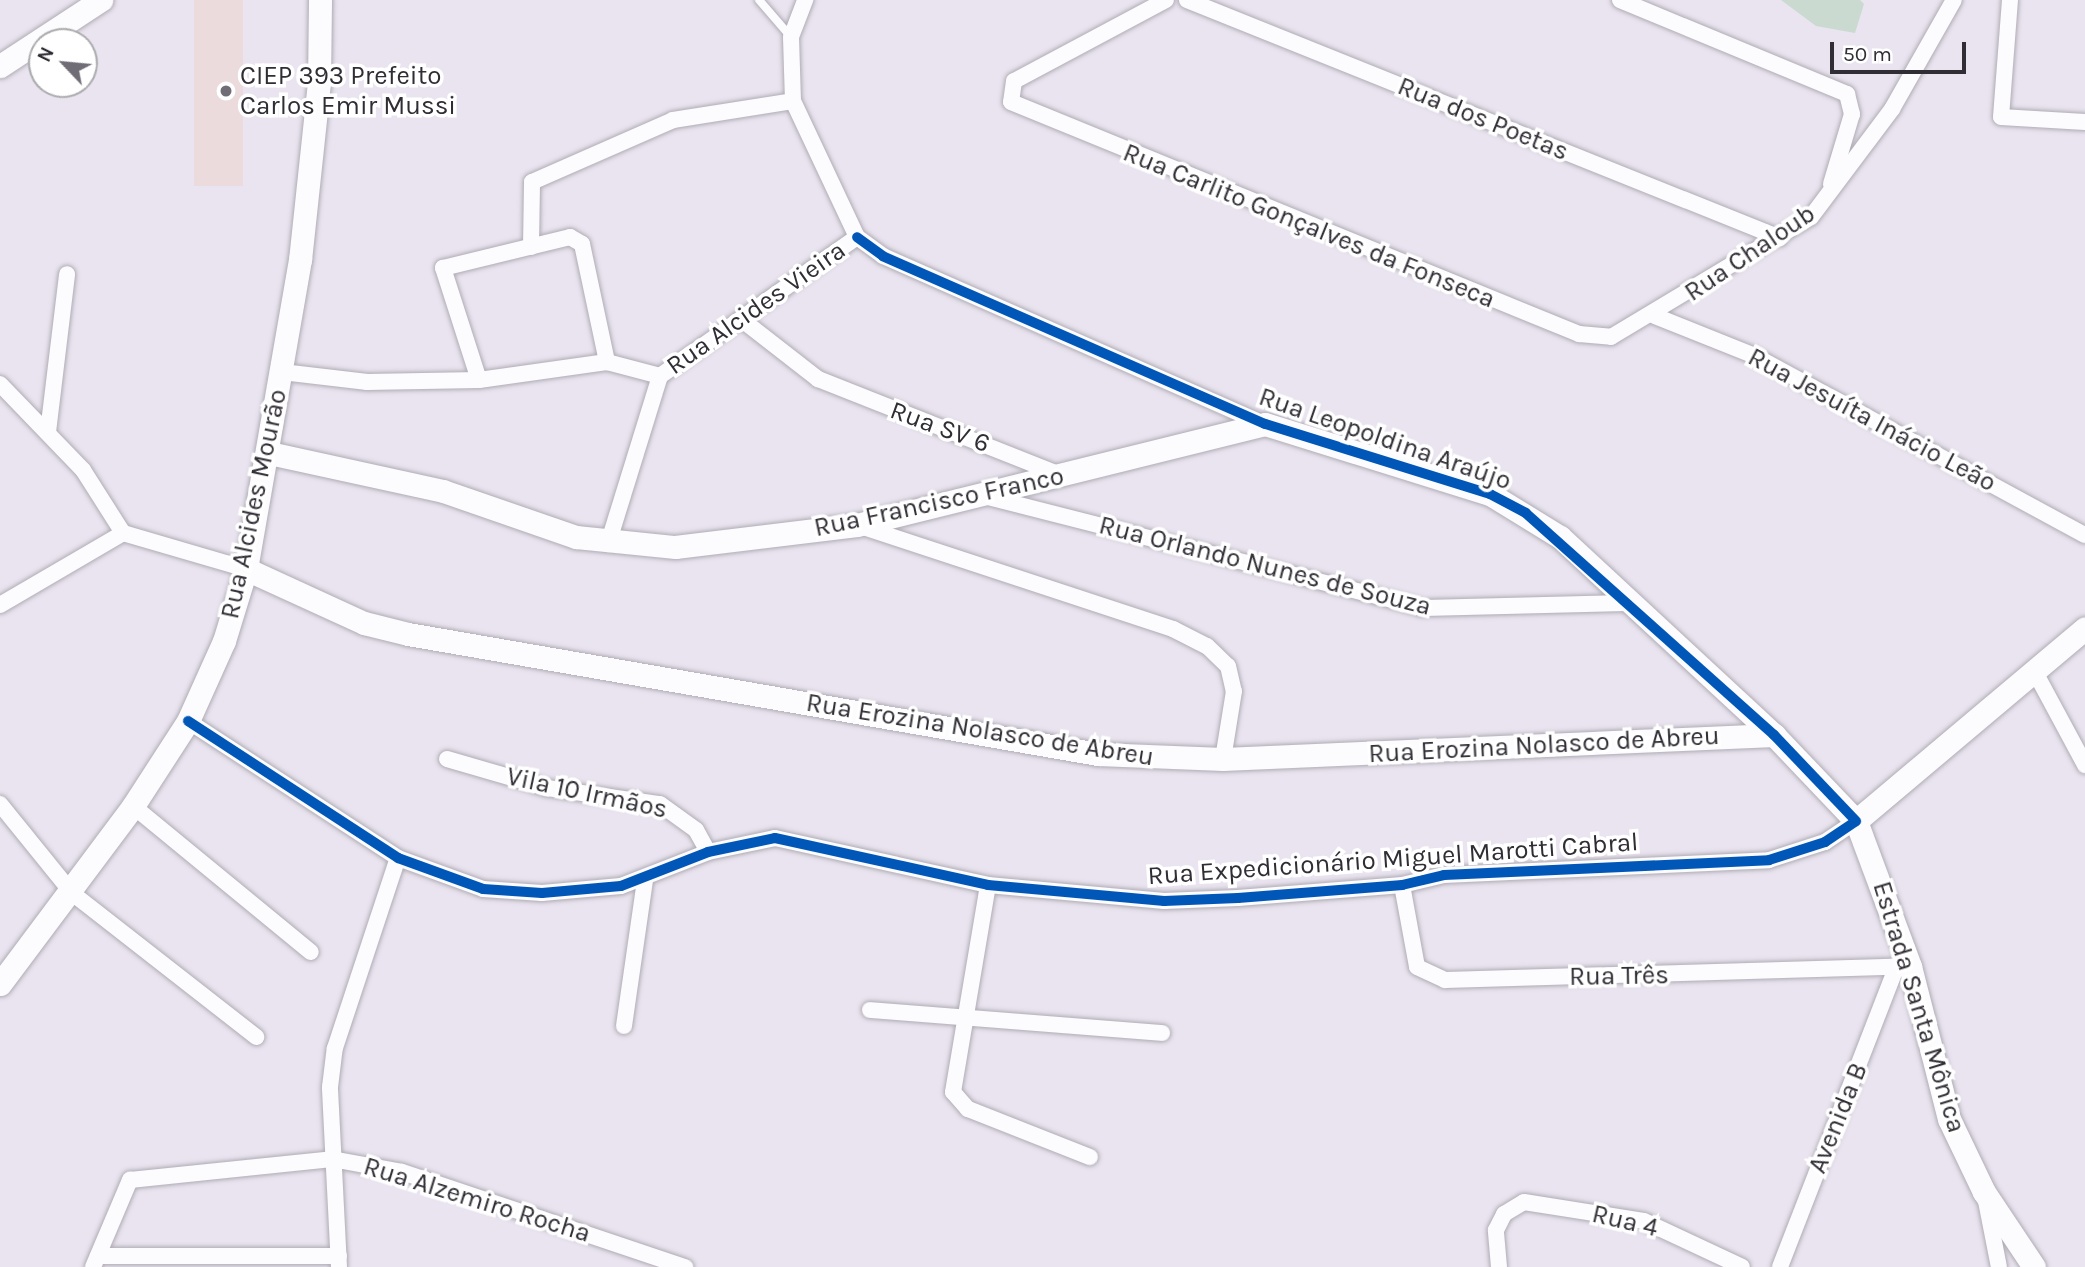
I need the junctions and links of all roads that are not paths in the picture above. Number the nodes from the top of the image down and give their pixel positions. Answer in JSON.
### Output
{"nodes":[{"id":1,"x":102,"y":0,"type":"edge"},
{"id":2,"x":320,"y":0,"type":"edge"},
{"id":3,"x":759,"y":0,"type":"edge"},
{"id":4,"x":805,"y":0,"type":"edge"},
{"id":5,"x":1166,"y":0,"type":"edge"},
{"id":6,"x":1187,"y":0,"type":"edge"},
{"id":7,"x":1620,"y":0,"type":"edge"},
{"id":8,"x":1954,"y":0,"type":"edge"},
{"id":9,"x":2005,"y":3,"type":"edge"},
{"id":10,"x":791,"y":37,"type":"junction"},
{"id":11,"x":0,"y":66,"type":"edge"},
{"id":12,"x":793,"y":101,"type":"junction"},
{"id":13,"x":2085,"y":122,"type":"edge"},
{"id":14,"x":1827,"y":197,"type":"junction"},
{"id":15,"x":857,"y":237,"type":"junction"},
{"id":16,"x":1780,"y":238,"type":"junction"},
{"id":17,"x":531,"y":247,"type":"junction"},
{"id":18,"x":67,"y":274,"type":"dead end"},
{"id":19,"x":1655,"y":316,"type":"junction"},
{"id":20,"x":741,"y":319,"type":"junction"},
{"id":21,"x":1611,"y":337,"type":"joint"},
{"id":22,"x":607,"y":362,"type":"junction"},
{"id":23,"x":282,"y":372,"type":"junction"},
{"id":24,"x":660,"y":376,"type":"junction"},
{"id":25,"x":479,"y":380,"type":"junction"},
{"id":26,"x":1,"y":387,"type":"edge"},
{"id":27,"x":1265,"y":424,"type":"junction"},
{"id":28,"x":48,"y":432,"type":"junction"},
{"id":29,"x":268,"y":453,"type":"junction"},
{"id":30,"x":1062,"y":475,"type":"junction"},
{"id":31,"x":988,"y":497,"type":"junction"},
{"id":32,"x":858,"y":525,"type":"junction"},
{"id":33,"x":123,"y":533,"type":"junction"},
{"id":34,"x":2085,"y":535,"type":"edge"},
{"id":35,"x":608,"y":544,"type":"junction"},
{"id":36,"x":246,"y":569,"type":"junction"},
{"id":37,"x":1628,"y":603,"type":"junction"},
{"id":38,"x":0,"y":604,"type":"edge"},
{"id":39,"x":2085,"y":628,"type":"edge"},
{"id":40,"x":2035,"y":672,"type":"junction"},
{"id":41,"x":188,"y":721,"type":"junction"},
{"id":42,"x":1774,"y":735,"type":"junction"},
{"id":43,"x":447,"y":759,"type":"dead end"},
{"id":44,"x":1223,"y":759,"type":"junction"},
{"id":45,"x":2085,"y":765,"type":"edge"},
{"id":46,"x":0,"y":804,"type":"edge"},
{"id":47,"x":134,"y":806,"type":"junction"},
{"id":48,"x":1856,"y":821,"type":"junction"},
{"id":49,"x":7,"y":833,"type":"edge"},
{"id":50,"x":708,"y":852,"type":"junction"},
{"id":51,"x":398,"y":858,"type":"junction"},
{"id":52,"x":645,"y":880,"type":"junction"},
{"id":53,"x":988,"y":885,"type":"junction"},
{"id":54,"x":1402,"y":885,"type":"junction"},
{"id":55,"x":72,"y":893,"type":"junction"},
{"id":56,"x":311,"y":952,"type":"dead end"},
{"id":57,"x":1903,"y":968,"type":"junction"},
{"id":58,"x":0,"y":984,"type":"edge"},
{"id":59,"x":870,"y":1010,"type":"dead end"},
{"id":60,"x":964,"y":1016,"type":"junction"},
{"id":61,"x":624,"y":1026,"type":"dead end"},
{"id":62,"x":1162,"y":1033,"type":"dead end"},
{"id":63,"x":256,"y":1037,"type":"dead end"},
{"id":64,"x":1090,"y":1157,"type":"dead end"},
{"id":65,"x":332,"y":1159,"type":"junction"},
{"id":66,"x":1984,"y":1192,"type":"junction"},
{"id":67,"x":339,"y":1261,"type":"edge"},
{"id":68,"x":95,"y":1262,"type":"edge"},
{"id":69,"x":685,"y":1267,"type":"edge"},
{"id":70,"x":1499,"y":1267,"type":"edge"},
{"id":71,"x":1742,"y":1267,"type":"edge"},
{"id":72,"x":1780,"y":1267,"type":"edge"},
{"id":73,"x":1999,"y":1267,"type":"edge"},
{"id":74,"x":2034,"y":1267,"type":"edge"}],
"edges":[{"from":1,"to":11,"type":"street"},
{"from":2,"to":23,"type":"street","name":"Rua Alcides Mourão"},
{"from":3,"to":10,"type":"lane"},
{"from":4,"to":10,"type":"street","name":"Rua Alcides Vieira"},
{"from":5,"to":21,"type":"street","name":"Rua Carlito Gonçalves da Fonseca"},
{"from":6,"to":16,"type":"street","name":"Rua dos Poetas"},
{"from":7,"to":14,"type":"street"},
{"from":8,"to":14,"type":"street","name":"Rua Chaloub"},
{"from":9,"to":13,"type":"street"},
{"from":10,"to":12,"type":"street","name":"Rua Alcides Vieira"},
{"from":12,"to":15,"type":"street","name":"Rua Alcides Vieira"},
{"from":12,"to":17,"type":"street"},
{"from":14,"to":16,"type":"street","name":"Rua Chaloub"},
{"from":15,"to":20,"type":"street","name":"Rua Alcides Vieira"},
{"from":15,"to":27,"type":"street","name":"Rua Leopoldina Araújo"},
{"from":16,"to":19,"type":"street","name":"Rua Chaloub"},
{"from":17,"to":22,"type":"street"},
{"from":17,"to":25,"type":"street"},
{"from":18,"to":28,"type":"street"},
{"from":19,"to":21,"type":"street","name":"Rua Chaloub"},
{"from":19,"to":34,"type":"street","name":"Rua Jesuíta Inácio Leão"},
{"from":20,"to":24,"type":"street","name":"Rua Alcides Vieira"},
{"from":20,"to":30,"type":"street","name":"Rua SV 6"},
{"from":22,"to":24,"type":"street"},
{"from":22,"to":25,"type":"street"},
{"from":23,"to":25,"type":"street"},
{"from":23,"to":29,"type":"street","name":"Rua Alcides Mourão"},
{"from":24,"to":35,"type":"street","name":"Rua Alcides Vieira"},
{"from":26,"to":28,"type":"street"},
{"from":27,"to":30,"type":"street","name":"Rua Francisco Franco"},
{"from":27,"to":37,"type":"street","name":"Rua Leopoldina Araújo"},
{"from":28,"to":33,"type":"street"},
{"from":29,"to":35,"type":"street","name":"Rua Francisco Franco"},
{"from":29,"to":36,"type":"street","name":"Rua Alcides Mourão"},
{"from":30,"to":31,"type":"street","name":"Rua Francisco Franco"},
{"from":31,"to":32,"type":"street","name":"Rua Francisco Franco"},
{"from":31,"to":37,"type":"street","name":"Rua Orlando Nunes de Souza"},
{"from":32,"to":35,"type":"street","name":"Rua Francisco Franco"},
{"from":32,"to":44,"type":"street"},
{"from":33,"to":36,"type":"street"},
{"from":33,"to":38,"type":"street"},
{"from":36,"to":41,"type":"street","name":"Rua Alcides Mourão"},
{"from":36,"to":44,"type":"street","name":"Rua Erozina Nolasco de Abreu"},
{"from":37,"to":42,"type":"street","name":"Rua Leopoldina Araújo"},
{"from":39,"to":40,"type":"street"},
{"from":40,"to":45,"type":"street"},
{"from":40,"to":48,"type":"street"},
{"from":41,"to":47,"type":"street","name":"Rua Alcides Mourão"},
{"from":41,"to":51,"type":"street","name":"Rua Expedicionário Miguel Marotti Cabral"},
{"from":42,"to":44,"type":"street","name":"Rua Erozina Nolasco de Abreu"},
{"from":42,"to":48,"type":"street","name":"Rua Leopoldina Araújo"},
{"from":43,"to":50,"type":"street","name":"Vila 10 Irmãos"},
{"from":46,"to":49,"type":"street"},
{"from":47,"to":55,"type":"street","name":"Rua Alcides Mourão"},
{"from":47,"to":56,"type":"street"},
{"from":48,"to":54,"type":"street","name":"Rua Expedicionário Miguel Marotti Cabral"},
{"from":48,"to":57,"type":"street","name":"Estrada Santa Mônica"},
{"from":49,"to":55,"type":"street"},
{"from":50,"to":52,"type":"street","name":"Rua Expedicionário Miguel Marotti Cabral"},
{"from":50,"to":53,"type":"street","name":"Rua Expedicionário Miguel Marotti Cabral"},
{"from":51,"to":52,"type":"street","name":"Rua Expedicionário Miguel Marotti Cabral"},
{"from":51,"to":65,"type":"street"},
{"from":52,"to":61,"type":"street"},
{"from":53,"to":54,"type":"street","name":"Rua Expedicionário Miguel Marotti Cabral"},
{"from":53,"to":60,"type":"street"},
{"from":54,"to":57,"type":"street","name":"Rua Três"},
{"from":55,"to":58,"type":"street","name":"Rua Alcides Mourão"},
{"from":55,"to":63,"type":"street"},
{"from":57,"to":66,"type":"street","name":"Estrada Santa Mônica"},
{"from":57,"to":72,"type":"street","name":"Avenida B"},
{"from":59,"to":60,"type":"street"},
{"from":60,"to":62,"type":"street"},
{"from":60,"to":64,"type":"street"},
{"from":65,"to":67,"type":"street"},
{"from":65,"to":68,"type":"street","name":"Rua Alzemiro Rocha"},
{"from":65,"to":69,"type":"street","name":"Rua Alzemiro Rocha"},
{"from":66,"to":73,"type":"street"},
{"from":66,"to":74,"type":"street","name":"Estrada Santa Mônica"},
{"from":67,"to":68,"type":"street"},
{"from":70,"to":71,"type":"street","name":"Rua 4"}]}
